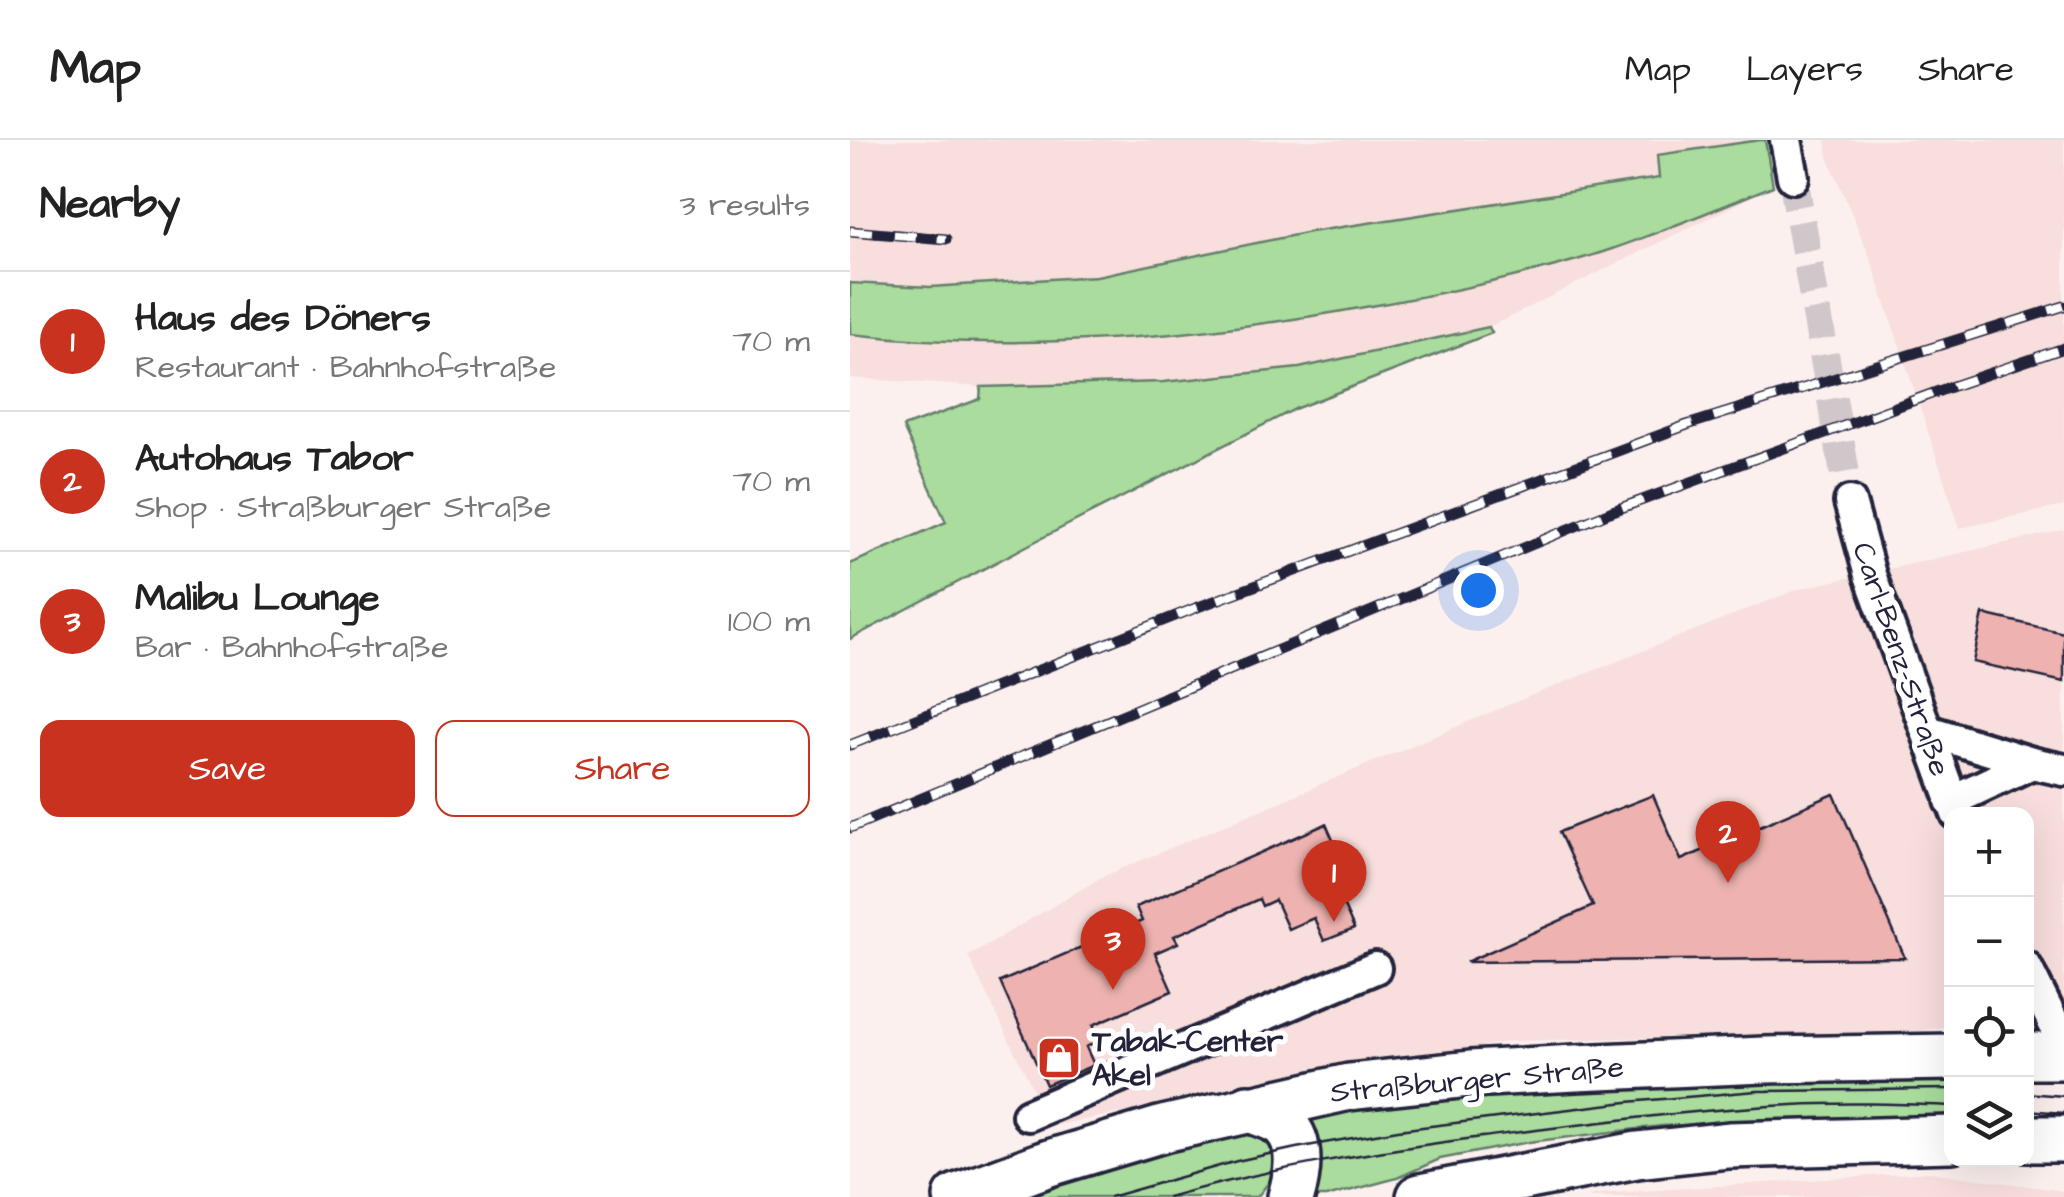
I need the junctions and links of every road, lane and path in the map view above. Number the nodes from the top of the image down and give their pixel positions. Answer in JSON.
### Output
{"nodes":[{"id":1,"x":1786,"y":140,"type":"edge"},
{"id":2,"x":1794,"y":178,"type":"tunnel mouth"},
{"id":3,"x":1850,"y":502,"type":"tunnel mouth"},
{"id":4,"x":1928,"y":731,"type":"junction"},
{"id":5,"x":2032,"y":763,"type":"junction"},
{"id":6,"x":2064,"y":770,"type":"edge"},
{"id":7,"x":1954,"y":807,"type":"edge"},
{"id":8,"x":1956,"y":807,"type":"edge"},
{"id":9,"x":1375,"y":968,"type":"dead end"},
{"id":10,"x":2034,"y":982,"type":"edge"},
{"id":11,"x":1944,"y":1043,"type":"edge"},
{"id":12,"x":2064,"y":1044,"type":"edge"},
{"id":13,"x":2034,"y":1056,"type":"edge"},
{"id":14,"x":2064,"y":1056,"type":"edge"},
{"id":15,"x":1944,"y":1057,"type":"edge"},
{"id":16,"x":1905,"y":1059,"type":"junction"},
{"id":17,"x":1248,"y":1108,"type":"junction"},
{"id":18,"x":1028,"y":1115,"type":"dead end"},
{"id":19,"x":1944,"y":1139,"type":"edge"},
{"id":20,"x":2034,"y":1139,"type":"edge"},
{"id":21,"x":2064,"y":1139,"type":"edge"},
{"id":22,"x":957,"y":1197,"type":"edge"},
{"id":23,"x":1290,"y":1197,"type":"edge"},
{"id":24,"x":1420,"y":1197,"type":"edge"}],
"edges":[{"from":1,"to":2,"type":"street"},
{"from":3,"to":4,"type":"street","name":"Carl-Benz-Straße"},
{"from":4,"to":5,"type":"street"},
{"from":4,"to":7,"type":"street","name":"Carl-Benz-Straße"},
{"from":5,"to":6,"type":"street"},
{"from":5,"to":8,"type":"street"},
{"from":9,"to":18,"type":"street"},
{"from":10,"to":12,"type":"street"},
{"from":11,"to":16,"type":"street"},
{"from":13,"to":14,"type":"main road"},
{"from":15,"to":16,"type":"main road","name":"Straßburger Straße"},
{"from":16,"to":17,"type":"main road","name":"Straßburger Straße"},
{"from":17,"to":22,"type":"main road","name":"Straßburger Straße"},
{"from":17,"to":23,"type":"main road"},
{"from":19,"to":24,"type":"main road"},
{"from":20,"to":21,"type":"main road"}]}
